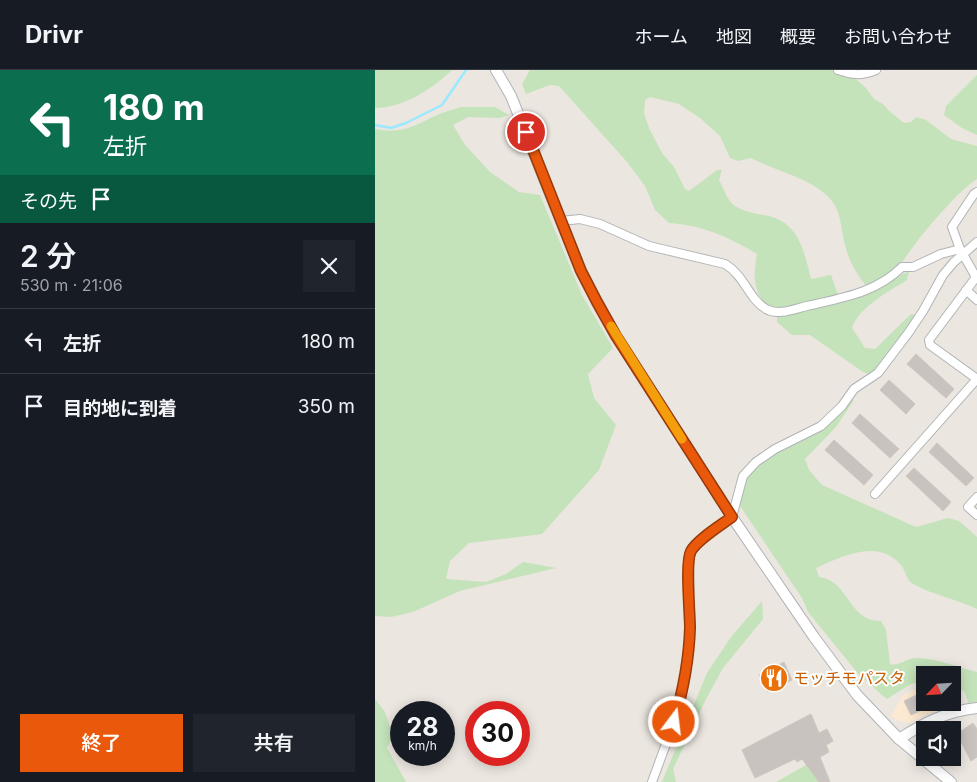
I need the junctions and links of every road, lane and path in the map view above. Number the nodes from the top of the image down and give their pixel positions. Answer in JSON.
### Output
{"nodes":[{"id":1,"x":496,"y":70,"type":"edge"},
{"id":2,"x":837,"y":70,"type":"edge"},
{"id":3,"x":876,"y":70,"type":"edge"},
{"id":4,"x":977,"y":192,"type":"edge"},
{"id":5,"x":561,"y":221,"type":"junction"},
{"id":6,"x":977,"y":242,"type":"edge"},
{"id":7,"x":961,"y":251,"type":"junction"},
{"id":8,"x":976,"y":276,"type":"edge"},
{"id":9,"x":966,"y":290,"type":"junction"},
{"id":10,"x":977,"y":300,"type":"edge"},
{"id":11,"x":977,"y":379,"type":"edge"},
{"id":12,"x":875,"y":494,"type":"dead end"},
{"id":13,"x":977,"y":497,"type":"edge"},
{"id":14,"x":977,"y":515,"type":"edge"},
{"id":15,"x":732,"y":517,"type":"junction"},
{"id":16,"x":977,"y":708,"type":"edge"},
{"id":17,"x":899,"y":739,"type":"junction"},
{"id":18,"x":652,"y":782,"type":"edge"},
{"id":19,"x":951,"y":782,"type":"edge"}],
"edges":[{"from":1,"to":5,"type":"street"},
{"from":2,"to":3,"type":"street"},
{"from":4,"to":7,"type":"street"},
{"from":5,"to":7,"type":"street"},
{"from":5,"to":15,"type":"street"},
{"from":6,"to":7,"type":"street"},
{"from":7,"to":8,"type":"street"},
{"from":7,"to":15,"type":"street"},
{"from":8,"to":9,"type":"street"},
{"from":9,"to":10,"type":"street"},
{"from":9,"to":11,"type":"street"},
{"from":11,"to":12,"type":"street"},
{"from":13,"to":14,"type":"street"},
{"from":15,"to":17,"type":"street"},
{"from":15,"to":18,"type":"street"},
{"from":16,"to":17,"type":"street"},
{"from":17,"to":19,"type":"street"}]}
